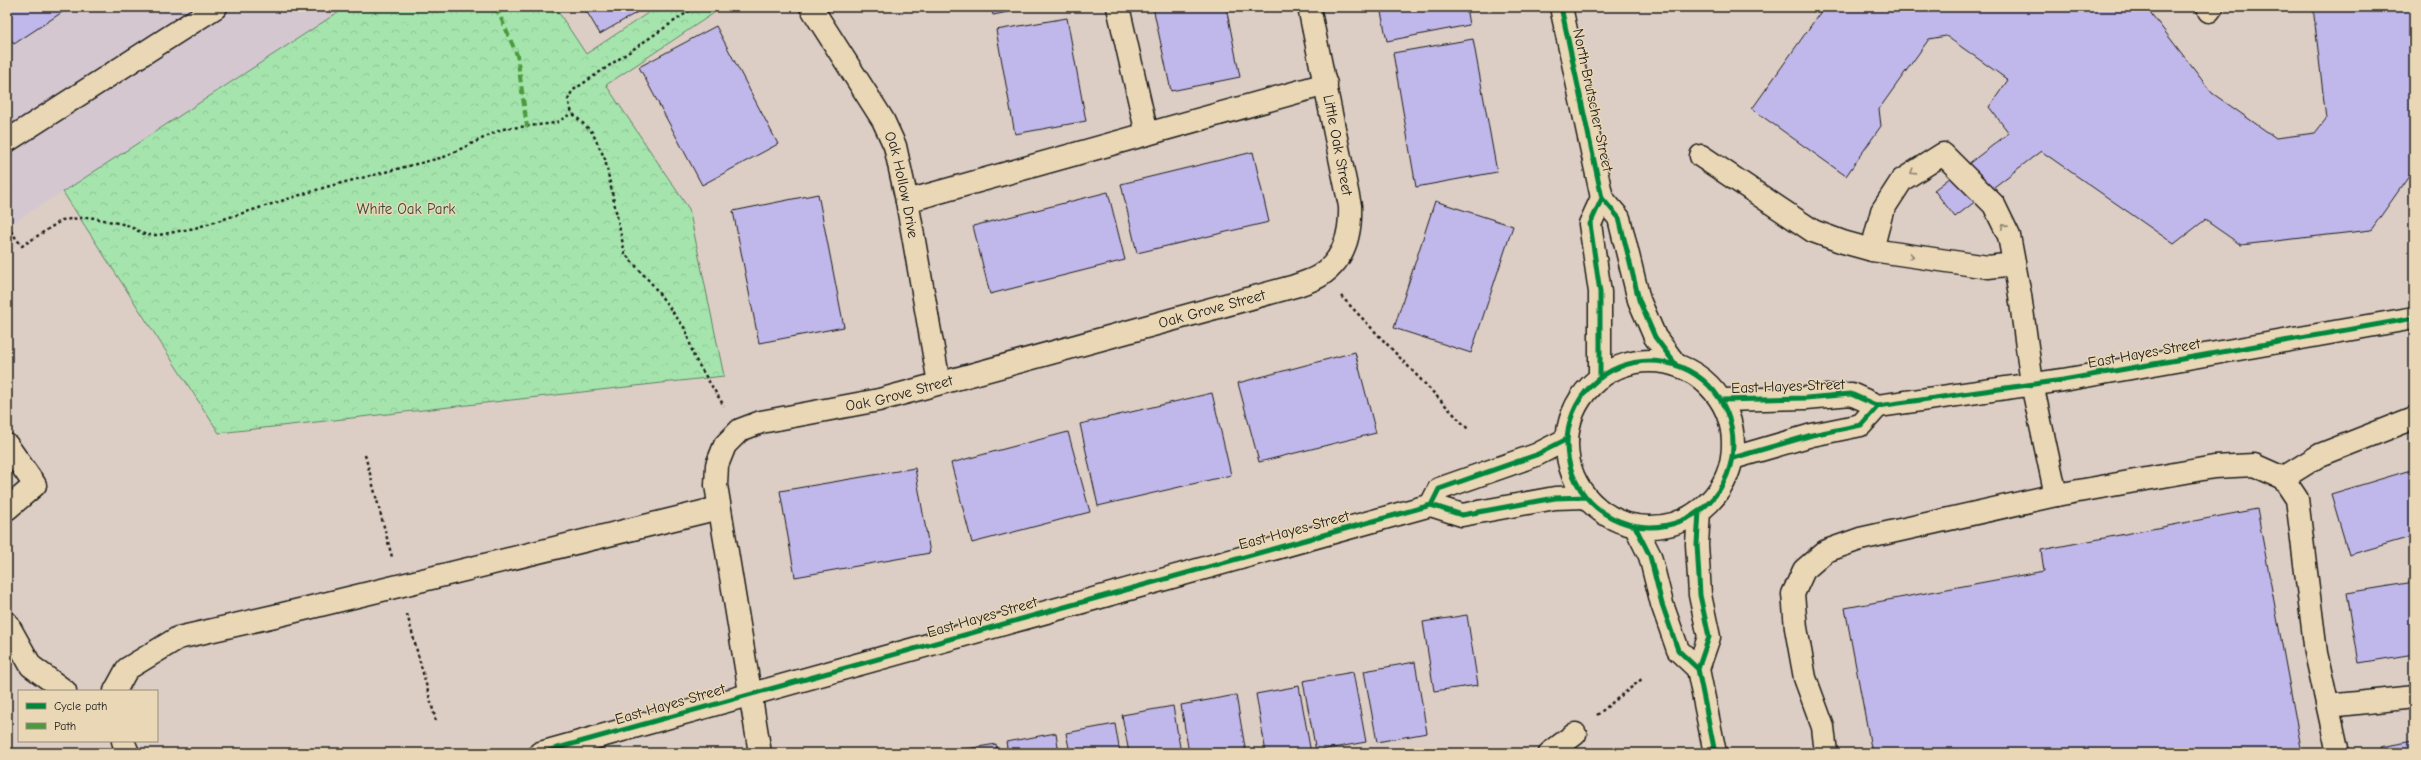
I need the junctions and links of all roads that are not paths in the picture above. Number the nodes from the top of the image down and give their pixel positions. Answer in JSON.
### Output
{"nodes":[{"id":1,"x":216,"y":7,"type":"edge"},
{"id":2,"x":811,"y":7,"type":"edge"},
{"id":3,"x":1118,"y":7,"type":"edge"},
{"id":4,"x":1309,"y":7,"type":"edge"},
{"id":5,"x":1561,"y":7,"type":"edge"},
{"id":6,"x":1326,"y":84,"type":"junction"},
{"id":7,"x":1147,"y":134,"type":"junction"},
{"id":8,"x":7,"y":141,"type":"edge"},
{"id":9,"x":1701,"y":156,"type":"dead end"},
{"id":10,"x":1602,"y":198,"type":"junction"},
{"id":11,"x":907,"y":201,"type":"junction"},
{"id":12,"x":1872,"y":250,"type":"junction"},
{"id":13,"x":2014,"y":264,"type":"junction"},
{"id":14,"x":1321,"y":275,"type":"joint"},
{"id":15,"x":2414,"y":318,"type":"edge"},
{"id":16,"x":1676,"y":365,"type":"junction"},
{"id":17,"x":1600,"y":378,"type":"junction"},
{"id":18,"x":939,"y":383,"type":"junction"},
{"id":19,"x":2032,"y":384,"type":"junction"},
{"id":20,"x":1722,"y":400,"type":"junction"},
{"id":21,"x":1878,"y":406,"type":"junction"},
{"id":22,"x":2414,"y":418,"type":"edge"},
{"id":23,"x":1566,"y":439,"type":"junction"},
{"id":24,"x":7,"y":445,"type":"edge"},
{"id":25,"x":1733,"y":458,"type":"junction"},
{"id":26,"x":2283,"y":478,"type":"junction"},
{"id":27,"x":2056,"y":495,"type":"junction"},
{"id":28,"x":1586,"y":497,"type":"junction"},
{"id":29,"x":1431,"y":505,"type":"junction"},
{"id":30,"x":719,"y":508,"type":"junction"},
{"id":31,"x":7,"y":509,"type":"edge"},
{"id":32,"x":1699,"y":511,"type":"junction"},
{"id":33,"x":1635,"y":526,"type":"junction"},
{"id":34,"x":7,"y":623,"type":"edge"},
{"id":35,"x":1698,"y":669,"type":"junction"},
{"id":36,"x":63,"y":690,"type":"edge"},
{"id":37,"x":116,"y":690,"type":"edge"},
{"id":38,"x":749,"y":694,"type":"junction"},
{"id":39,"x":2414,"y":697,"type":"edge"},
{"id":40,"x":2328,"y":706,"type":"junction"},
{"id":41,"x":1575,"y":734,"type":"road end"},
{"id":42,"x":123,"y":742,"type":"edge"},
{"id":43,"x":128,"y":753,"type":"edge"},
{"id":44,"x":540,"y":753,"type":"edge"},
{"id":45,"x":760,"y":753,"type":"edge"},
{"id":46,"x":1550,"y":753,"type":"edge"},
{"id":47,"x":1715,"y":753,"type":"edge"},
{"id":48,"x":1826,"y":753,"type":"edge"},
{"id":49,"x":2338,"y":753,"type":"edge"}],
"edges":[{"from":1,"to":8,"type":"street"},
{"from":2,"to":11,"type":"street","name":"Oak Hollow Drive"},
{"from":3,"to":7,"type":"street"},
{"from":4,"to":6,"type":"street","name":"Little Oak Street"},
{"from":5,"to":10,"type":"street","name":"North Brutscher Street"},
{"from":6,"to":7,"type":"street"},
{"from":6,"to":14,"type":"street","name":"Little Oak Street"},
{"from":7,"to":11,"type":"street"},
{"from":9,"to":12,"type":"street"},
{"from":10,"to":16,"type":"street","name":"North Brutscher Street"},
{"from":10,"to":17,"type":"street"},
{"from":11,"to":18,"type":"street","name":"Oak Hollow Drive"},
{"from":12,"to":13,"type":"street","one_way":true},
{"from":13,"to":12,"type":"street","one_way":true},
{"from":13,"to":19,"type":"street"},
{"from":14,"to":18,"type":"street","name":"Oak Grove Street"},
{"from":15,"to":19,"type":"street","name":"East Hayes Street"},
{"from":16,"to":17,"type":"street"},
{"from":16,"to":20,"type":"street"},
{"from":17,"to":23,"type":"street"},
{"from":18,"to":30,"type":"street","name":"Oak Grove Street"},
{"from":19,"to":21,"type":"street","name":"East Hayes Street"},
{"from":19,"to":27,"type":"street"},
{"from":20,"to":21,"type":"street","name":"East Hayes Street"},
{"from":20,"to":25,"type":"street"},
{"from":21,"to":25,"type":"street"},
{"from":22,"to":26,"type":"street"},
{"from":23,"to":28,"type":"street"},
{"from":23,"to":29,"type":"street"},
{"from":24,"to":31,"type":"street"},
{"from":25,"to":32,"type":"street"},
{"from":26,"to":27,"type":"street"},
{"from":26,"to":40,"type":"street"},
{"from":27,"to":48,"type":"street"},
{"from":28,"to":29,"type":"street"},
{"from":28,"to":33,"type":"street"},
{"from":29,"to":38,"type":"street","name":"East Hayes Street"},
{"from":30,"to":37,"type":"street"},
{"from":30,"to":38,"type":"street","name":"Oak Grove Street"},
{"from":32,"to":33,"type":"street"},
{"from":32,"to":35,"type":"street"},
{"from":33,"to":35,"type":"street"},
{"from":34,"to":36,"type":"street"},
{"from":35,"to":47,"type":"street"},
{"from":38,"to":44,"type":"street","name":"East Hayes Street"},
{"from":38,"to":45,"type":"street","name":"Oak Grove Street"},
{"from":39,"to":40,"type":"street"},
{"from":40,"to":49,"type":"street"},
{"from":41,"to":46,"type":"street"},
{"from":42,"to":43,"type":"street"}]}
